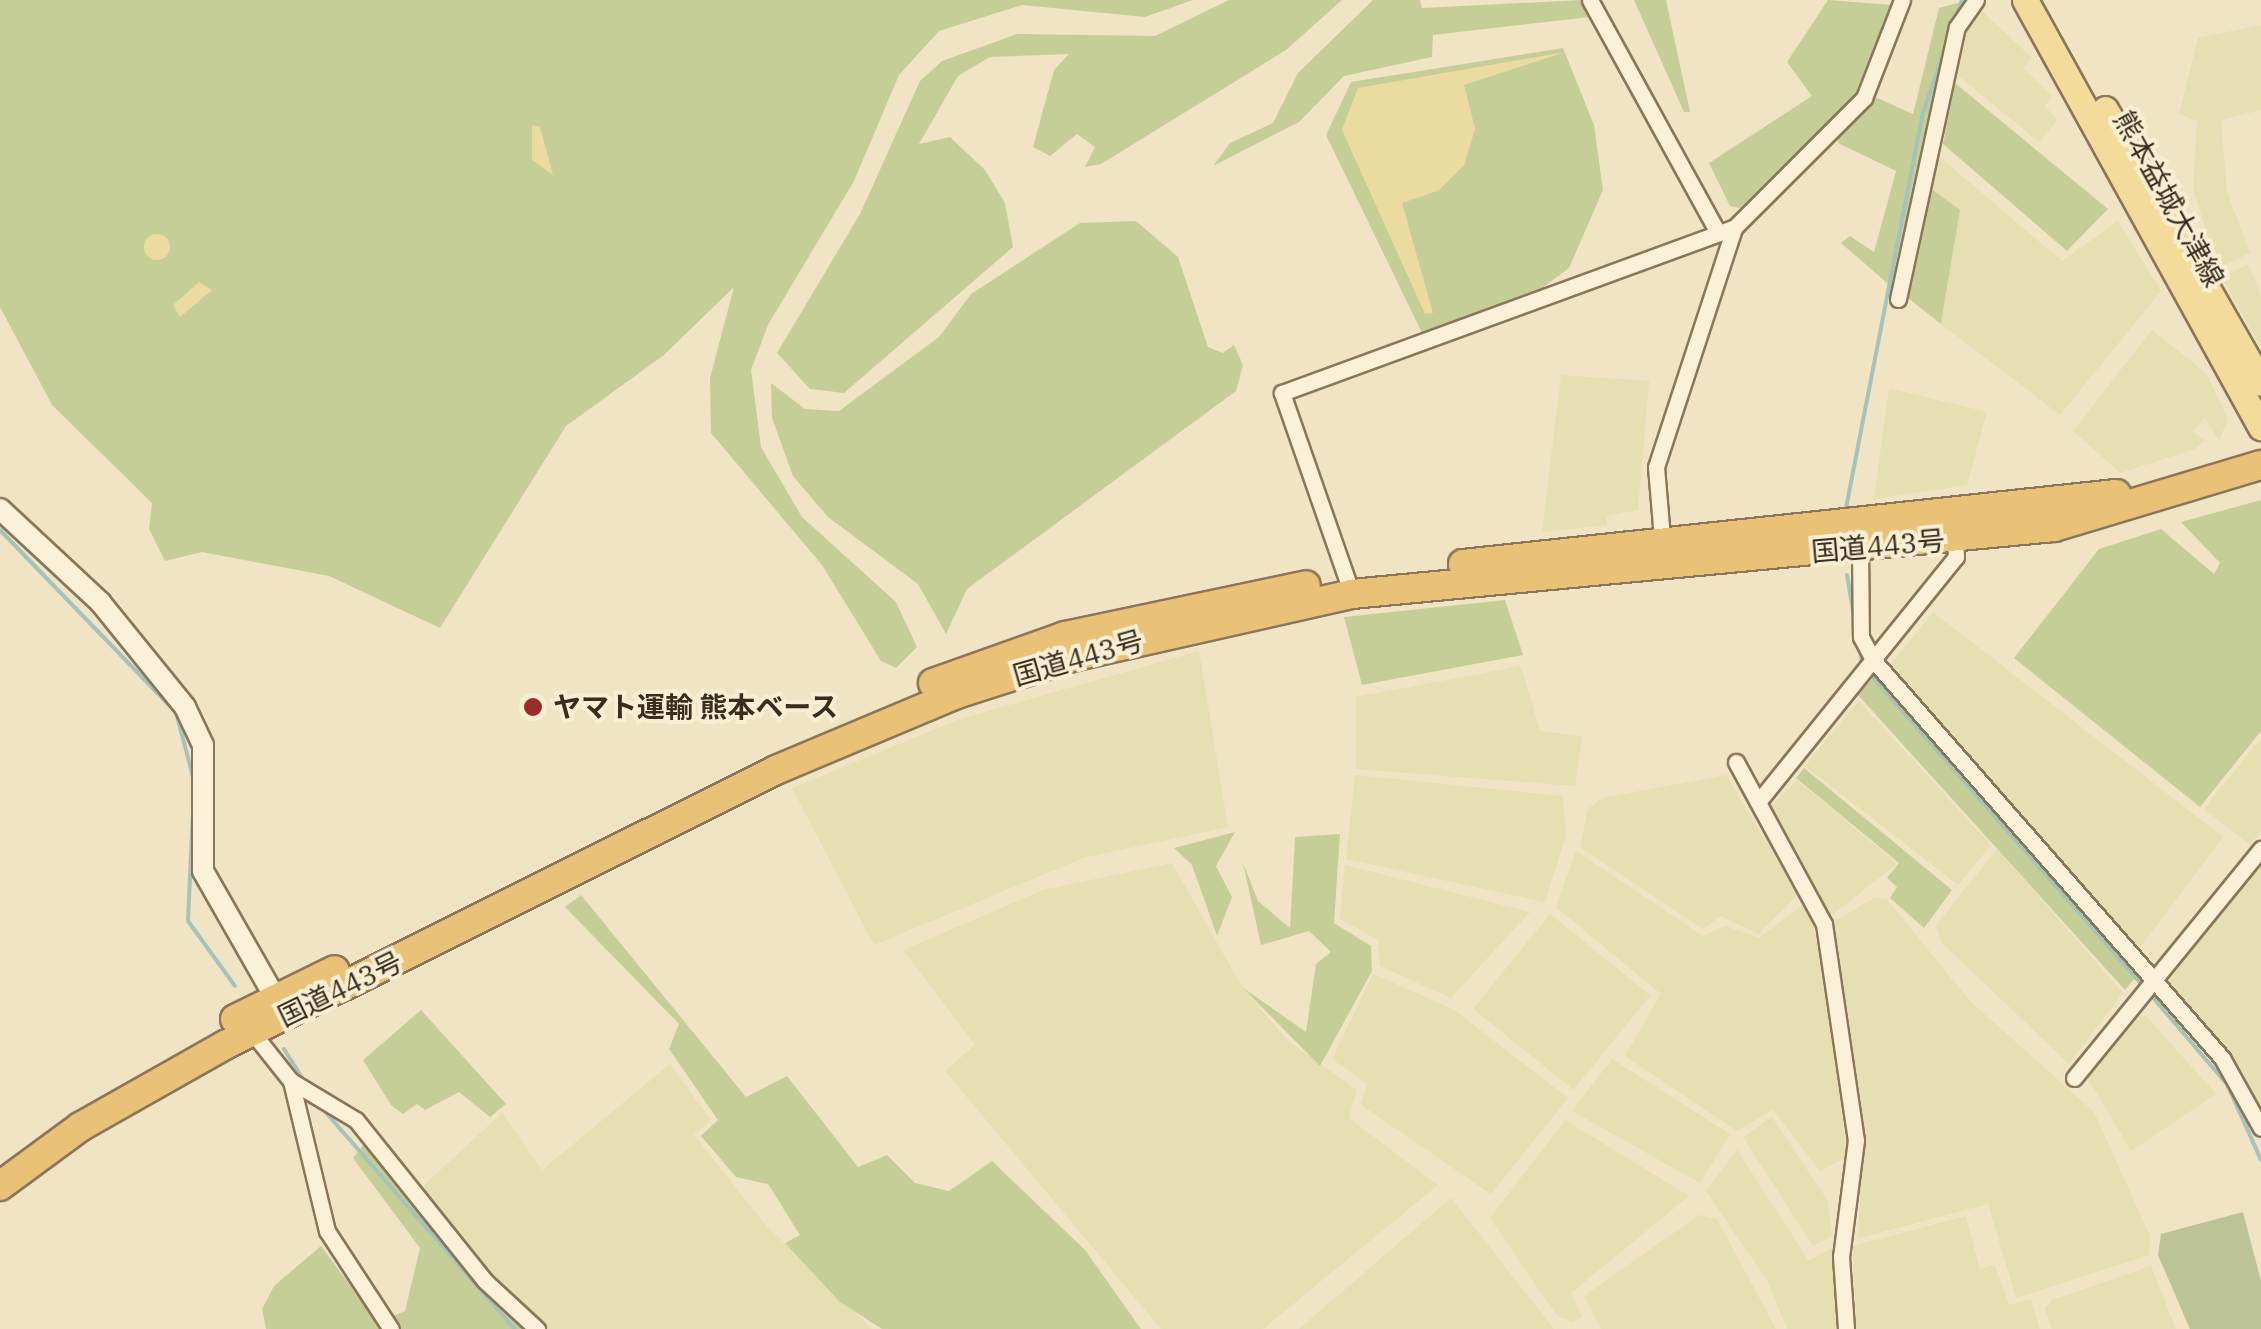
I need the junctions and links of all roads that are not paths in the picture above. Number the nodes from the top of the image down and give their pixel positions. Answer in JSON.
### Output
{"nodes":[{"id":1,"x":1590,"y":0,"type":"edge"},
{"id":2,"x":1902,"y":0,"type":"edge"},
{"id":3,"x":1976,"y":0,"type":"edge"},
{"id":4,"x":2025,"y":0,"type":"edge"},
{"id":5,"x":2043,"y":0,"type":"edge"},
{"id":6,"x":1726,"y":230,"type":"junction"},
{"id":7,"x":1898,"y":298,"type":"dead end"},
{"id":8,"x":2261,"y":382,"type":"edge"},
{"id":9,"x":2261,"y":427,"type":"edge"},
{"id":10,"x":2261,"y":455,"type":"edge"},
{"id":11,"x":2261,"y":465,"type":"edge"},
{"id":12,"x":0,"y":509,"type":"edge"},
{"id":13,"x":1955,"y":539,"type":"junction"},
{"id":14,"x":1860,"y":547,"type":"junction"},
{"id":15,"x":1663,"y":553,"type":"junction"},
{"id":16,"x":1352,"y":586,"type":"junction"},
{"id":17,"x":1869,"y":667,"type":"junction"},
{"id":18,"x":1736,"y":762,"type":"dead end"},
{"id":19,"x":1758,"y":802,"type":"junction"},
{"id":20,"x":2261,"y":849,"type":"edge"},
{"id":21,"x":2148,"y":986,"type":"junction"},
{"id":22,"x":280,"y":1008,"type":"junction"},
{"id":23,"x":252,"y":1032,"type":"junction"},
{"id":24,"x":2074,"y":1078,"type":"dead end"},
{"id":25,"x":290,"y":1081,"type":"junction"},
{"id":26,"x":2261,"y":1128,"type":"edge"},
{"id":27,"x":0,"y":1164,"type":"edge"},
{"id":28,"x":0,"y":1186,"type":"edge"},
{"id":29,"x":391,"y":1329,"type":"edge"},
{"id":30,"x":537,"y":1329,"type":"edge"},
{"id":31,"x":1846,"y":1329,"type":"edge"}],
"edges":[{"from":1,"to":6,"type":"street"},
{"from":2,"to":6,"type":"street"},
{"from":3,"to":7,"type":"street"},
{"from":4,"to":9,"type":"main road","name":"熊本益城大津線"},
{"from":5,"to":8,"type":"main road","name":"熊本益城大津線"},
{"from":6,"to":15,"type":"street"},
{"from":6,"to":16,"type":"street"},
{"from":10,"to":15,"type":"highway","name":"国道443号"},
{"from":11,"to":13,"type":"highway","name":"国道443号"},
{"from":12,"to":22,"type":"street"},
{"from":13,"to":14,"type":"highway","name":"国道443号"},
{"from":13,"to":17,"type":"street"},
{"from":14,"to":15,"type":"highway","name":"国道443号"},
{"from":14,"to":17,"type":"street"},
{"from":15,"to":16,"type":"highway","name":"国道443号"},
{"from":16,"to":22,"type":"highway","name":"国道443号"},
{"from":17,"to":19,"type":"street"},
{"from":17,"to":21,"type":"street"},
{"from":18,"to":19,"type":"street"},
{"from":19,"to":31,"type":"street"},
{"from":20,"to":21,"type":"street"},
{"from":21,"to":24,"type":"street"},
{"from":21,"to":26,"type":"street"},
{"from":22,"to":23,"type":"highway","name":"国道443号"},
{"from":22,"to":27,"type":"highway","name":"国道443号"},
{"from":23,"to":25,"type":"street"},
{"from":23,"to":28,"type":"highway","name":"国道443号"},
{"from":25,"to":29,"type":"street"},
{"from":25,"to":30,"type":"street"}]}
